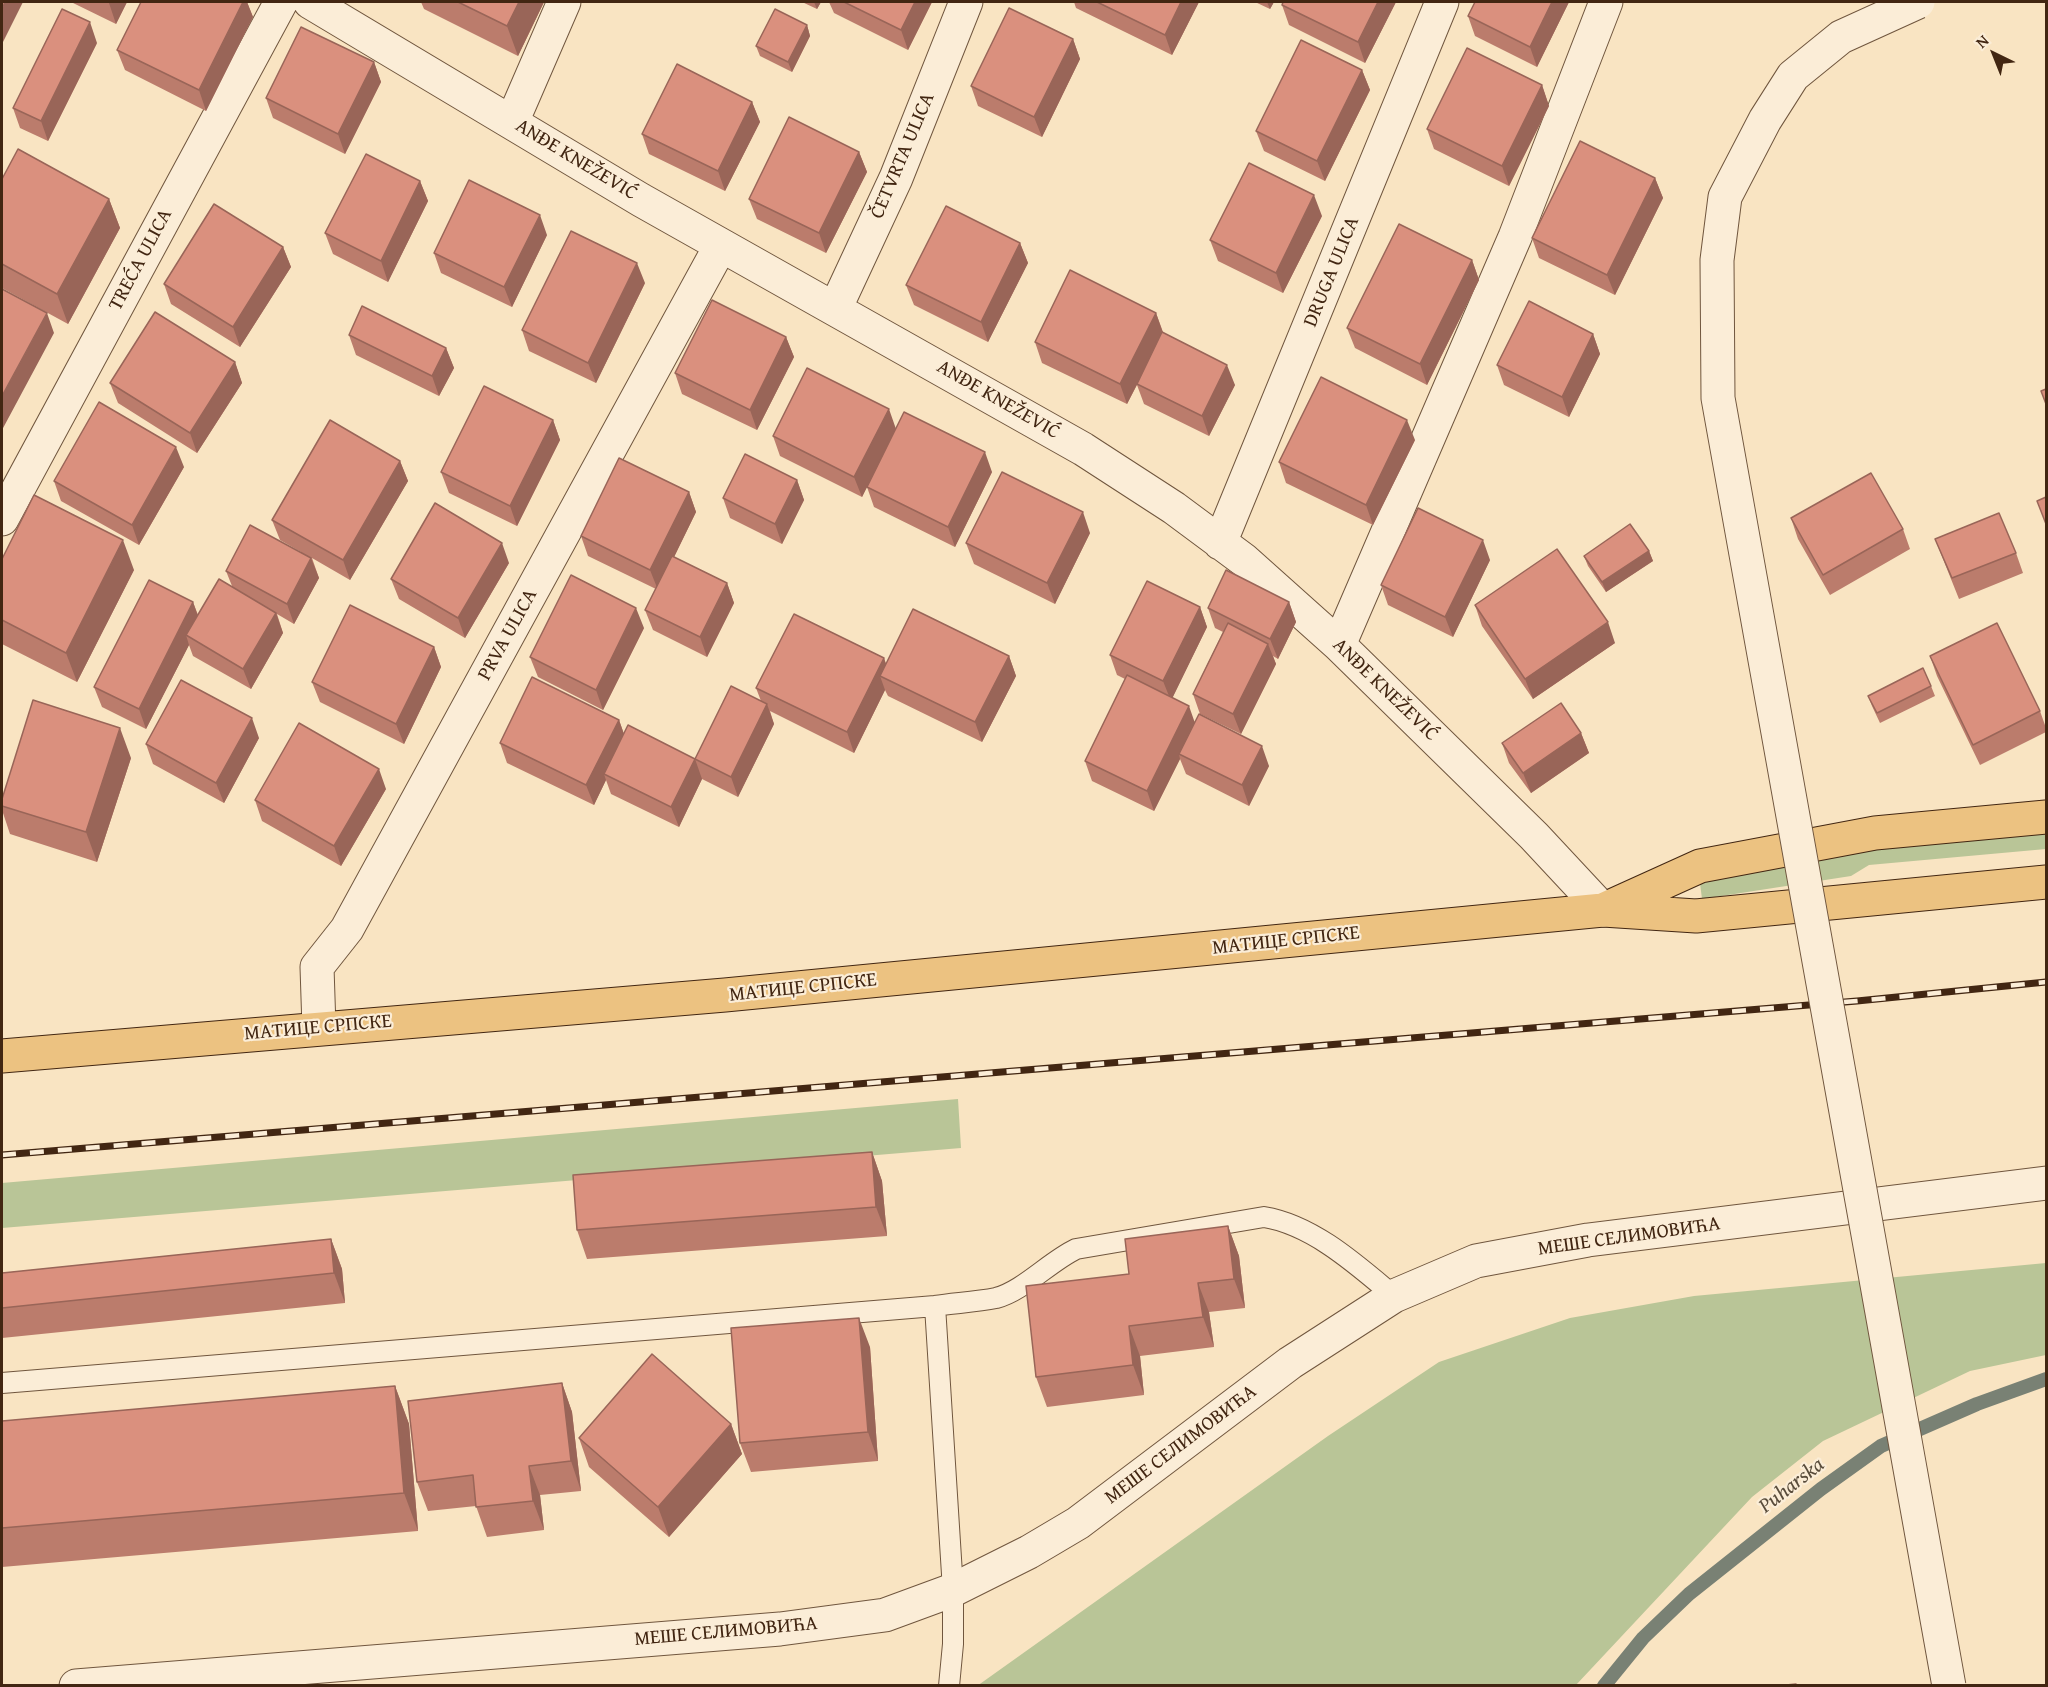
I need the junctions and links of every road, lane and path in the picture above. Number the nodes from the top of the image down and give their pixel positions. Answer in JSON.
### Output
{"nodes":[{"id":1,"x":281,"y":2,"type":"edge"},
{"id":2,"x":310,"y":2,"type":"edge"},
{"id":3,"x":564,"y":2,"type":"edge"},
{"id":4,"x":966,"y":2,"type":"edge"},
{"id":5,"x":1442,"y":2,"type":"edge"},
{"id":6,"x":1606,"y":2,"type":"edge"},
{"id":7,"x":1918,"y":2,"type":"edge"},
{"id":8,"x":512,"y":122,"type":"junction"},
{"id":9,"x":722,"y":245,"type":"junction"},
{"id":10,"x":835,"y":309,"type":"junction"},
{"id":11,"x":2,"y":519,"type":"edge"},
{"id":12,"x":1220,"y":543,"type":"junction"},
{"id":13,"x":1340,"y":645,"type":"junction"},
{"id":14,"x":2046,"y":817,"type":"edge"},
{"id":15,"x":2046,"y":882,"type":"edge"},
{"id":16,"x":1603,"y":910,"type":"junction"},
{"id":17,"x":319,"y":1028,"type":"junction"},
{"id":18,"x":2,"y":1056,"type":"edge"},
{"id":19,"x":2046,"y":1183,"type":"edge"},
{"id":20,"x":1394,"y":1296,"type":"junction"},
{"id":21,"x":935,"y":1306,"type":"junction"},
{"id":22,"x":2,"y":1383,"type":"edge"},
{"id":23,"x":953,"y":1590,"type":"junction"},
{"id":24,"x":307,"y":1676,"type":"edge"},
{"id":25,"x":76,"y":1686,"type":"edge"},
{"id":26,"x":949,"y":1686,"type":"edge"},
{"id":27,"x":1949,"y":1686,"type":"edge"}],
"edges":[{"from":1,"to":11,"type":"street","name":"TREĆA ULICA"},
{"from":2,"to":8,"type":"street","name":"ANĐE KNEŽEVIĆ"},
{"from":3,"to":8,"type":"street"},
{"from":4,"to":10,"type":"street","name":"ČETVRTA ULICA"},
{"from":5,"to":12,"type":"street","name":"DRUGA ULICA"},
{"from":6,"to":13,"type":"street"},
{"from":7,"to":27,"type":"street","bridge":true},
{"from":8,"to":9,"type":"street","name":"ANĐE KNEŽEVIĆ"},
{"from":9,"to":10,"type":"street","name":"ANĐE KNEŽEVIĆ"},
{"from":9,"to":17,"type":"street","name":"PRVA ULICA"},
{"from":10,"to":12,"type":"street","name":"ANĐE KNEŽEVIĆ"},
{"from":12,"to":13,"type":"street","name":"ANĐE KNEŽEVIĆ"},
{"from":13,"to":16,"type":"street","name":"ANĐE KNEŽEVIĆ"},
{"from":14,"to":16,"type":"main road"},
{"from":15,"to":16,"type":"main road"},
{"from":16,"to":17,"type":"main road","name":"МАТИЦЕ СРПСКЕ"},
{"from":17,"to":18,"type":"main road","name":"МАТИЦЕ СРПСКЕ"},
{"from":19,"to":20,"type":"street","name":"МЕШЕ СЕЛИМОВИЋА"},
{"from":20,"to":21,"type":"lane"},
{"from":20,"to":23,"type":"street","name":"МЕШЕ СЕЛИМОВИЋА"},
{"from":21,"to":22,"type":"lane"},
{"from":21,"to":23,"type":"lane"},
{"from":23,"to":24,"type":"street","name":"МЕШЕ СЕЛИМОВИЋА"},
{"from":23,"to":26,"type":"lane"},
{"from":24,"to":25,"type":"street","name":"МЕШЕ СЕЛИМОВИЋА"}]}
